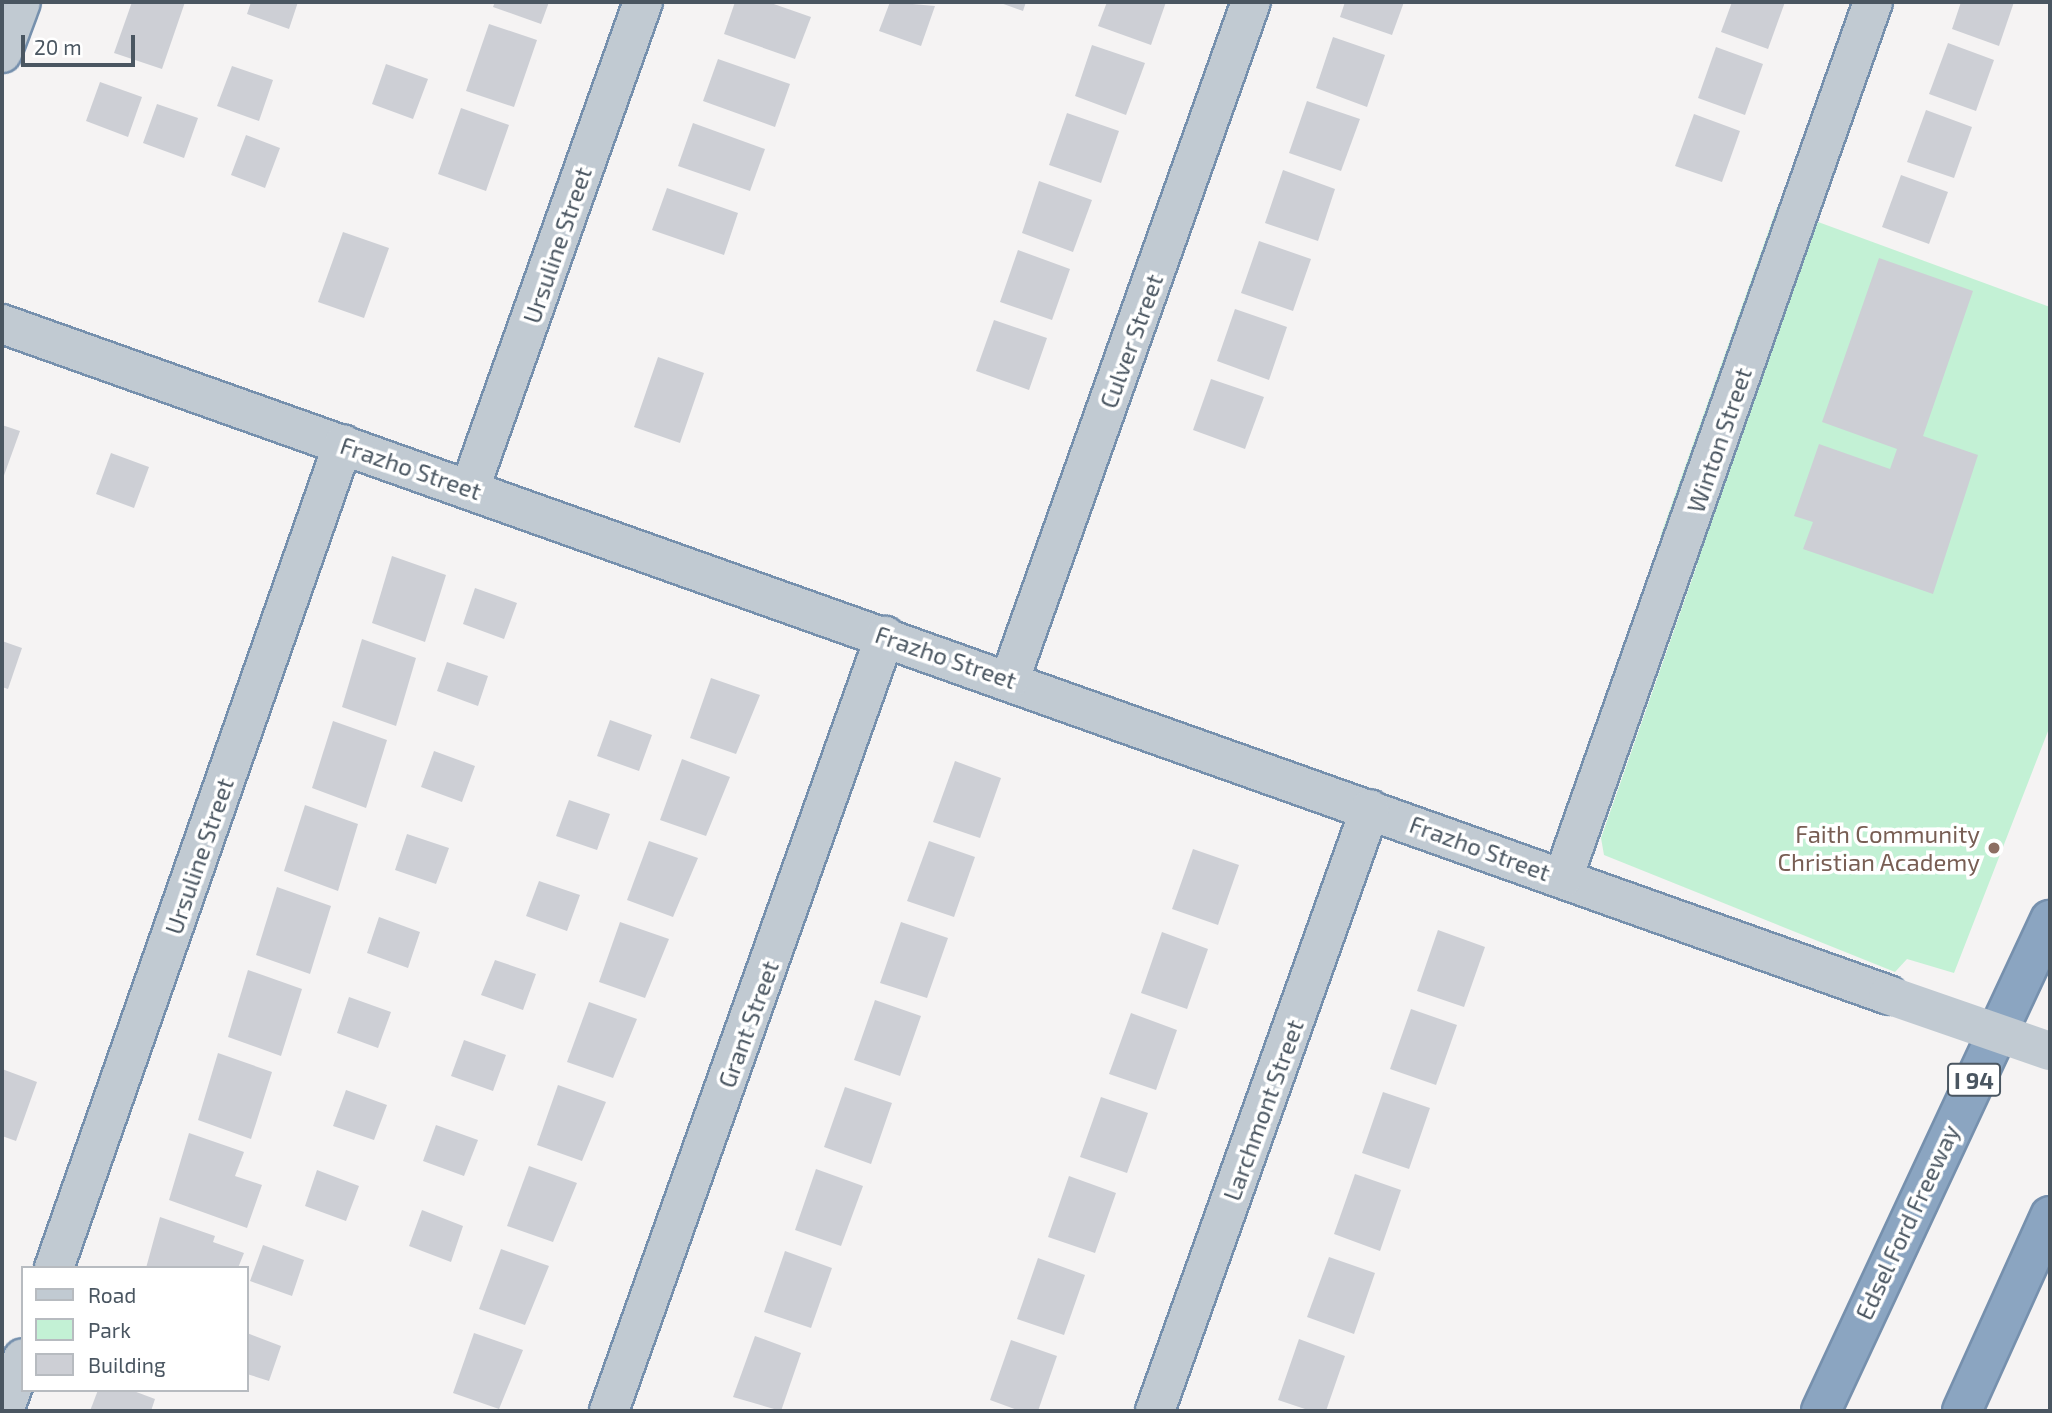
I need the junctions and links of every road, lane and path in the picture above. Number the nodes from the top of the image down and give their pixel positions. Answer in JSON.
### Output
{"nodes":[{"id":1,"x":20,"y":2,"type":"edge"},
{"id":2,"x":643,"y":2,"type":"edge"},
{"id":3,"x":1251,"y":2,"type":"edge"},
{"id":4,"x":1873,"y":2,"type":"edge"},
{"id":5,"x":2,"y":53,"type":"edge"},
{"id":6,"x":2,"y":324,"type":"edge"},
{"id":7,"x":343,"y":444,"type":"junction"},
{"id":8,"x":470,"y":488,"type":"junction"},
{"id":9,"x":885,"y":636,"type":"junction"},
{"id":10,"x":1010,"y":680,"type":"junction"},
{"id":11,"x":1370,"y":809,"type":"junction"},
{"id":12,"x":1563,"y":877,"type":"junction"},
{"id":13,"x":2050,"y":920,"type":"edge"},
{"id":14,"x":2050,"y":1051,"type":"edge"},
{"id":15,"x":2050,"y":1216,"type":"edge"},
{"id":16,"x":55,"y":1266,"type":"edge"},
{"id":17,"x":1849,"y":1346,"type":"junction"},
{"id":18,"x":21,"y":1364,"type":"edge"},
{"id":19,"x":4,"y":1411,"type":"edge"},
{"id":20,"x":609,"y":1411,"type":"edge"},
{"id":21,"x":1155,"y":1411,"type":"edge"},
{"id":22,"x":1810,"y":1411,"type":"edge"},
{"id":23,"x":1821,"y":1411,"type":"edge"},
{"id":24,"x":1962,"y":1411,"type":"edge"}],
"edges":[{"from":1,"to":5,"type":"street"},
{"from":2,"to":8,"type":"street","name":"Ursuline Street"},
{"from":3,"to":10,"type":"street","name":"Culver Street"},
{"from":4,"to":12,"type":"street","name":"Winton Street"},
{"from":6,"to":7,"type":"street","name":"Frazho Street"},
{"from":7,"to":8,"type":"street","name":"Frazho Street"},
{"from":7,"to":16,"type":"street","name":"Ursuline Street"},
{"from":8,"to":9,"type":"street","name":"Frazho Street"},
{"from":9,"to":10,"type":"street","name":"Frazho Street"},
{"from":9,"to":20,"type":"street","name":"Grant Street"},
{"from":10,"to":11,"type":"street","name":"Frazho Street"},
{"from":11,"to":12,"type":"street","name":"Frazho Street"},
{"from":11,"to":21,"type":"street","name":"Larchmont Street"},
{"from":12,"to":14,"type":"street","name":"Frazho Street","bridge":true},
{"from":13,"to":17,"type":"highway","name":"Edsel Ford Freeway","number":"I 94"},
{"from":15,"to":24,"type":"highway"},
{"from":17,"to":22,"type":"highway"},
{"from":17,"to":23,"type":"highway","name":"Edsel Ford Freeway","number":"I 94"},
{"from":18,"to":19,"type":"street"}]}
